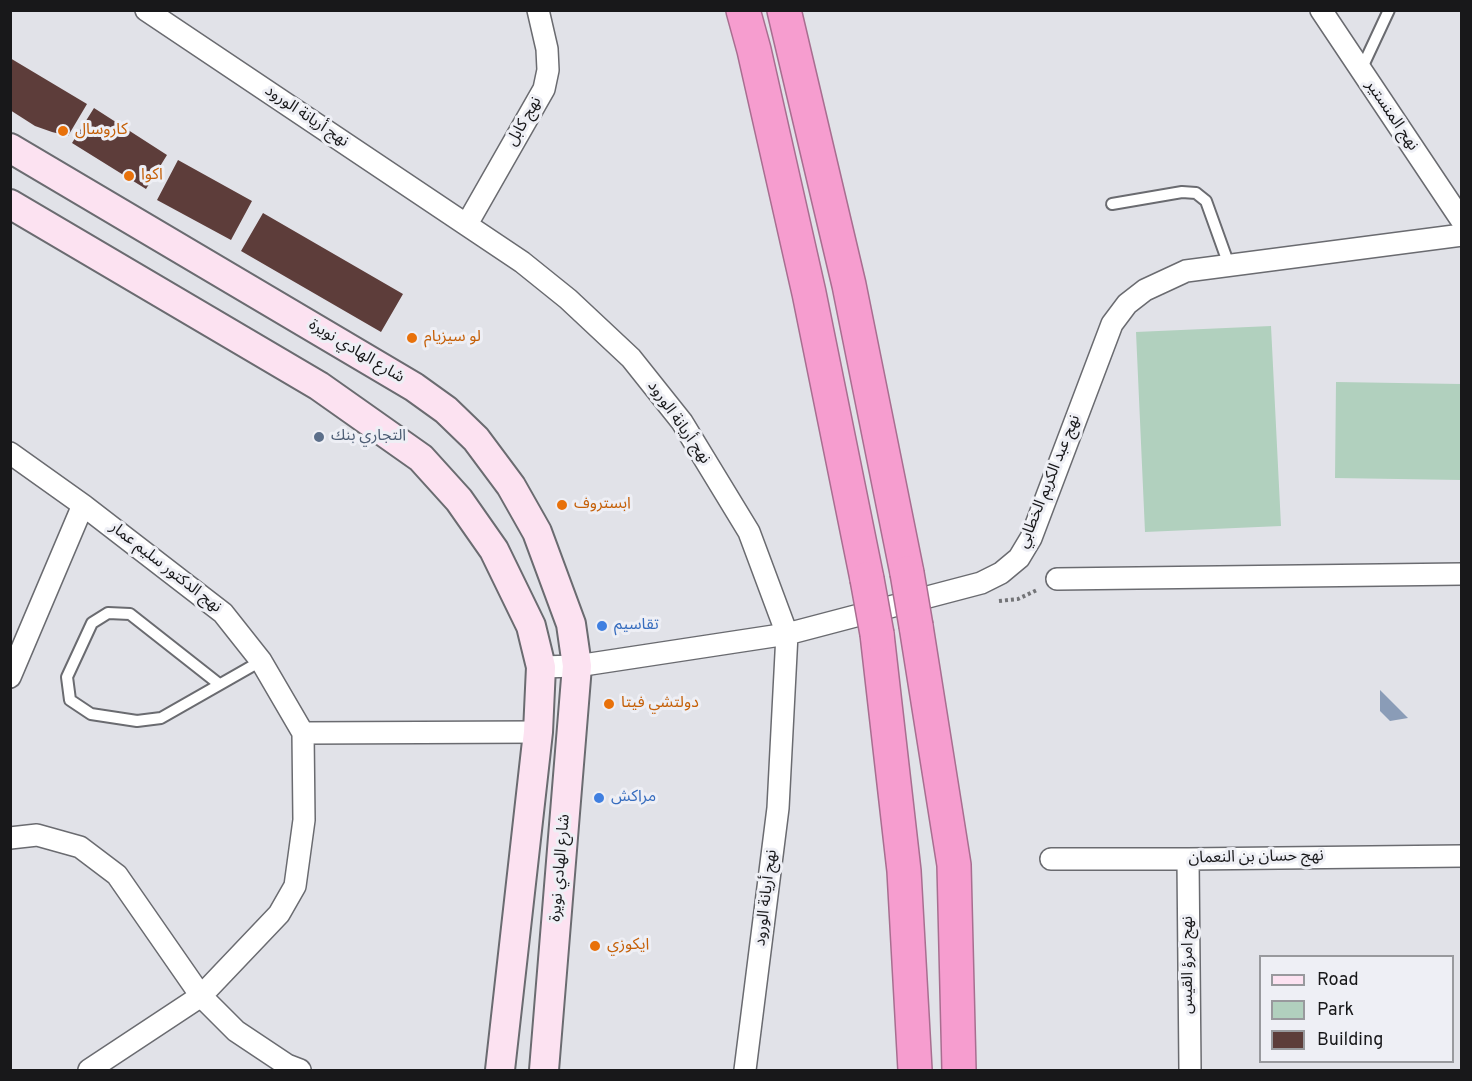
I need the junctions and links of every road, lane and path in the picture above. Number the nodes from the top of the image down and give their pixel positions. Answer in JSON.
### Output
{"nodes":[{"id":1,"x":146,"y":10,"type":"edge"},
{"id":2,"x":538,"y":10,"type":"edge"},
{"id":3,"x":743,"y":10,"type":"edge"},
{"id":4,"x":784,"y":10,"type":"edge"},
{"id":5,"x":807,"y":10,"type":"edge"},
{"id":6,"x":1321,"y":10,"type":"edge"},
{"id":7,"x":1389,"y":10,"type":"edge"},
{"id":8,"x":1361,"y":70,"type":"junction"},
{"id":9,"x":10,"y":148,"type":"edge"},
{"id":10,"x":10,"y":204,"type":"edge"},
{"id":11,"x":1112,"y":204,"type":"dead end"},
{"id":12,"x":1461,"y":221,"type":"edge"},
{"id":13,"x":466,"y":224,"type":"junction"},
{"id":14,"x":1461,"y":235,"type":"edge"},
{"id":15,"x":1229,"y":265,"type":"junction"},
{"id":16,"x":849,"y":285,"type":"junction"},
{"id":17,"x":10,"y":453,"type":"edge"},
{"id":18,"x":83,"y":505,"type":"junction"},
{"id":19,"x":1461,"y":574,"type":"edge"},
{"id":20,"x":1057,"y":579,"type":"dead end"},
{"id":21,"x":787,"y":634,"type":"junction"},
{"id":22,"x":261,"y":662,"type":"junction"},
{"id":23,"x":577,"y":666,"type":"junction"},
{"id":24,"x":541,"y":667,"type":"junction"},
{"id":25,"x":10,"y":677,"type":"edge"},
{"id":26,"x":219,"y":684,"type":"junction"},
{"id":27,"x":538,"y":732,"type":"junction"},
{"id":28,"x":303,"y":733,"type":"junction"},
{"id":29,"x":10,"y":838,"type":"edge"},
{"id":30,"x":1461,"y":856,"type":"edge"},
{"id":31,"x":1052,"y":859,"type":"dead end"},
{"id":32,"x":1188,"y":859,"type":"junction"},
{"id":33,"x":201,"y":996,"type":"junction"},
{"id":34,"x":89,"y":1071,"type":"edge"},
{"id":35,"x":300,"y":1071,"type":"edge"},
{"id":36,"x":501,"y":1071,"type":"edge"},
{"id":37,"x":544,"y":1071,"type":"edge"},
{"id":38,"x":745,"y":1071,"type":"edge"},
{"id":39,"x":915,"y":1071,"type":"edge"},
{"id":40,"x":959,"y":1071,"type":"edge"},
{"id":41,"x":1190,"y":1071,"type":"edge"}],
"edges":[{"from":1,"to":13,"type":"street","name":"نهج أريانة الورود"},
{"from":2,"to":13,"type":"street","name":"نهج كابل"},
{"from":3,"to":39,"type":"highway","bridge":true},
{"from":4,"to":16,"type":"highway"},
{"from":5,"to":16,"type":"highway"},
{"from":6,"to":8,"type":"street","name":"نهج المنستير"},
{"from":7,"to":8,"type":"lane"},
{"from":8,"to":12,"type":"street","name":"نهج المنستير"},
{"from":9,"to":23,"type":"main road","name":"شارع الهادي نويرة"},
{"from":10,"to":24,"type":"main road"},
{"from":11,"to":15,"type":"lane"},
{"from":13,"to":21,"type":"street","name":"نهج أريانة الورود"},
{"from":14,"to":15,"type":"street","name":"نهج عبد الكريم الخطابي"},
{"from":15,"to":21,"type":"street","name":"نهج عبد الكريم الخطابي"},
{"from":16,"to":40,"type":"highway","bridge":true},
{"from":17,"to":18,"type":"street","name":"نهج الدكتور سليم عمار"},
{"from":18,"to":22,"type":"street","name":"نهج الدكتور سليم عمار"},
{"from":18,"to":25,"type":"street"},
{"from":19,"to":20,"type":"street"},
{"from":21,"to":23,"type":"street","name":"نهج عبد الكريم الخطابي"},
{"from":21,"to":38,"type":"street","name":"نهج أريانة الورود"},
{"from":22,"to":26,"type":"lane"},
{"from":22,"to":28,"type":"street","name":"نهج الدكتور سليم عمار"},
{"from":23,"to":24,"type":"street"},
{"from":23,"to":37,"type":"main road","name":"شارع الهادي نويرة"},
{"from":24,"to":27,"type":"main road"},
{"from":26,"to":26,"type":"lane"},
{"from":27,"to":28,"type":"street"},
{"from":27,"to":36,"type":"main road"},
{"from":28,"to":33,"type":"street","name":"نهج الدكتور سليم عمار"},
{"from":29,"to":33,"type":"street"},
{"from":30,"to":32,"type":"street","name":"نهج حسان بن النعمان"},
{"from":31,"to":32,"type":"street","name":"نهج حسان بن النعمان"},
{"from":32,"to":41,"type":"street","name":"نهج امرؤ القيس"},
{"from":33,"to":34,"type":"street","name":"نهج الدكتور سليم عمار"},
{"from":33,"to":35,"type":"street"}]}
